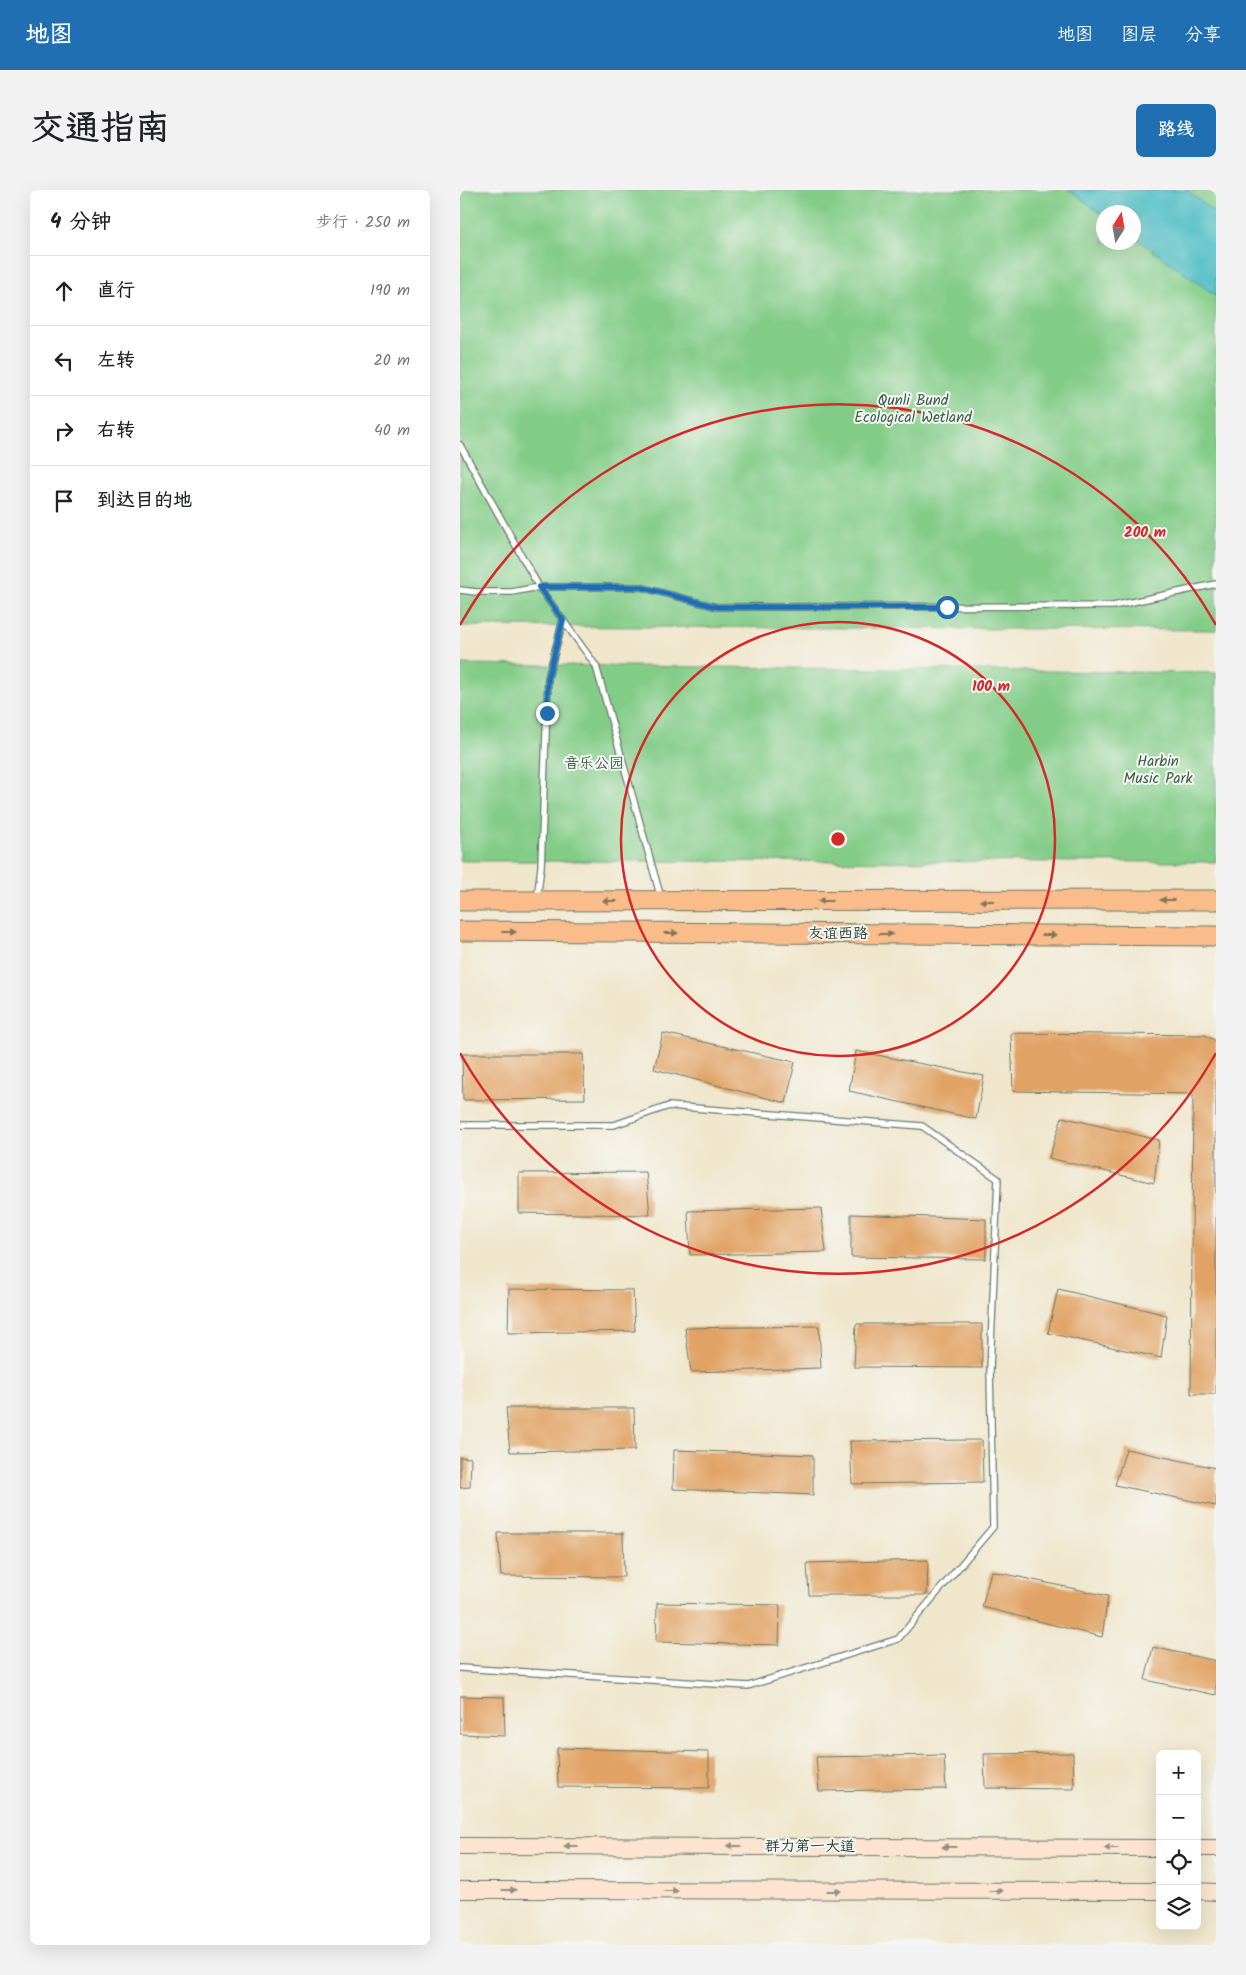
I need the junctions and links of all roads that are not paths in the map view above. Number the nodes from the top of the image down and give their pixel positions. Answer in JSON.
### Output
{"nodes":[{"id":1,"x":460,"y":445,"type":"edge"},
{"id":2,"x":1216,"y":584,"type":"edge"},
{"id":3,"x":539,"y":587,"type":"junction"},
{"id":4,"x":460,"y":590,"type":"edge"},
{"id":5,"x":563,"y":620,"type":"junction"},
{"id":6,"x":1216,"y":900,"type":"edge"},
{"id":7,"x":460,"y":901,"type":"edge"},
{"id":8,"x":536,"y":901,"type":"junction"},
{"id":9,"x":662,"y":902,"type":"junction"},
{"id":10,"x":460,"y":931,"type":"edge"},
{"id":11,"x":1216,"y":936,"type":"edge"},
{"id":12,"x":460,"y":1125,"type":"edge"},
{"id":13,"x":460,"y":1668,"type":"edge"},
{"id":14,"x":460,"y":1846,"type":"edge"},
{"id":15,"x":1156,"y":1848,"type":"edge"},
{"id":16,"x":1201,"y":1848,"type":"edge"},
{"id":17,"x":1216,"y":1848,"type":"edge"},
{"id":18,"x":460,"y":1890,"type":"edge"},
{"id":19,"x":1156,"y":1891,"type":"edge"},
{"id":20,"x":1201,"y":1892,"type":"edge"},
{"id":21,"x":1216,"y":1892,"type":"edge"}],
"edges":[{"from":1,"to":3,"type":"lane"},
{"from":2,"to":3,"type":"lane"},
{"from":3,"to":4,"type":"lane"},
{"from":3,"to":5,"type":"lane"},
{"from":5,"to":8,"type":"lane"},
{"from":5,"to":9,"type":"lane"},
{"from":6,"to":9,"type":"main road","one_way":true},
{"from":7,"to":8,"type":"main road"},
{"from":9,"to":8,"type":"main road","one_way":true},
{"from":10,"to":11,"type":"main road","name":"友谊西路","one_way":true},
{"from":12,"to":13,"type":"lane"},
{"from":15,"to":14,"type":"main road","name":"群力第一大道","one_way":true},
{"from":16,"to":17,"type":"main road"},
{"from":18,"to":19,"type":"main road","one_way":true},
{"from":20,"to":21,"type":"main road"}]}
